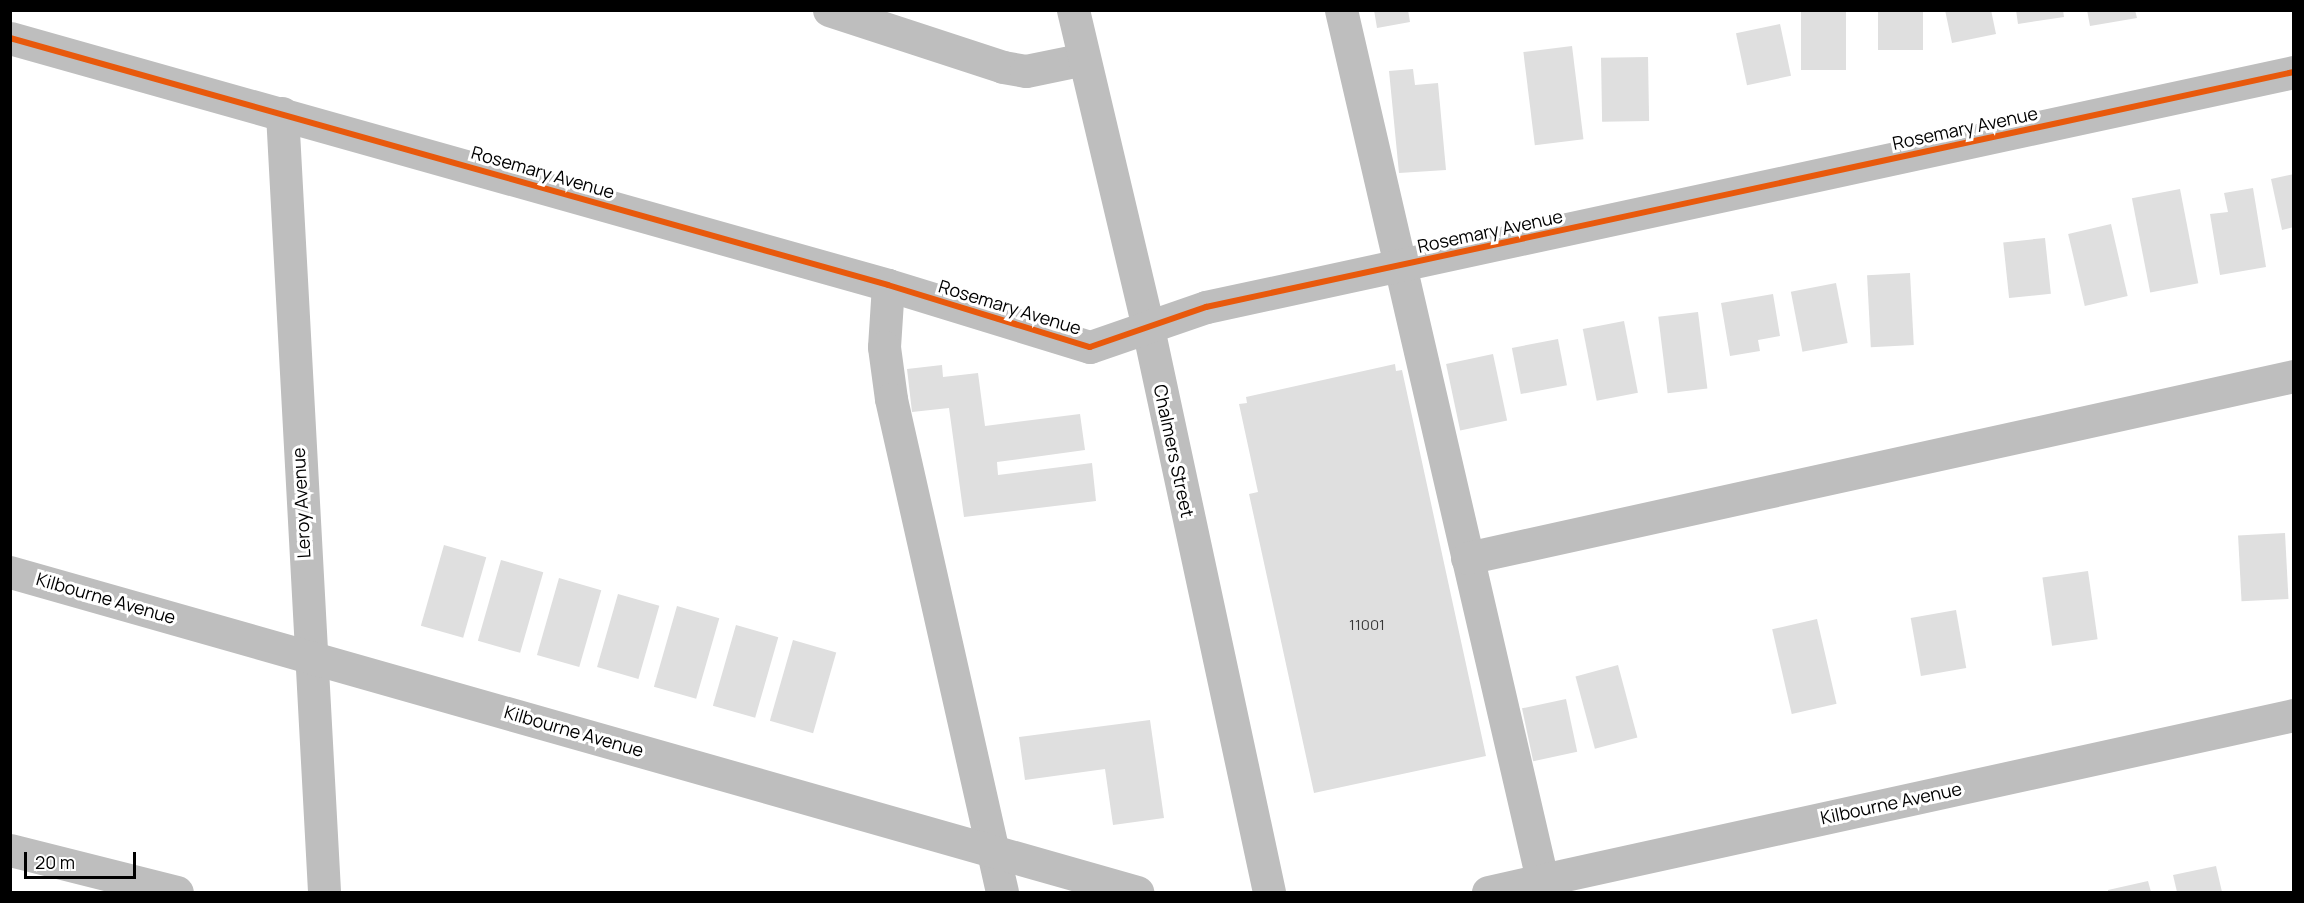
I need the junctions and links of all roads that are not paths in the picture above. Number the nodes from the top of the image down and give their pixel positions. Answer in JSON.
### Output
{"nodes":[{"id":1,"x":829,"y":10,"type":"edge"},
{"id":2,"x":1073,"y":10,"type":"edge"},
{"id":3,"x":1341,"y":10,"type":"edge"},
{"id":4,"x":10,"y":38,"type":"edge"},
{"id":5,"x":1084,"y":59,"type":"junction"},
{"id":6,"x":2294,"y":72,"type":"edge"},
{"id":7,"x":282,"y":113,"type":"junction"},
{"id":8,"x":1398,"y":266,"type":"junction"},
{"id":9,"x":888,"y":285,"type":"junction"},
{"id":10,"x":1148,"y":328,"type":"junction"},
{"id":11,"x":2294,"y":376,"type":"edge"},
{"id":12,"x":1467,"y":558,"type":"junction"},
{"id":13,"x":10,"y":572,"type":"edge"},
{"id":14,"x":308,"y":655,"type":"junction"},
{"id":15,"x":2294,"y":715,"type":"edge"},
{"id":16,"x":10,"y":850,"type":"edge"},
{"id":17,"x":992,"y":852,"type":"junction"},
{"id":18,"x":1544,"y":886,"type":"edge"},
{"id":19,"x":177,"y":892,"type":"edge"},
{"id":20,"x":324,"y":892,"type":"edge"},
{"id":21,"x":1002,"y":892,"type":"edge"},
{"id":22,"x":1137,"y":892,"type":"edge"},
{"id":23,"x":1269,"y":892,"type":"edge"},
{"id":24,"x":1488,"y":892,"type":"edge"}],
"edges":[{"from":1,"to":5,"type":"street"},
{"from":2,"to":5,"type":"street","name":"Chalmers Street"},
{"from":3,"to":8,"type":"street"},
{"from":4,"to":7,"type":"street","name":"Rosemary Avenue"},
{"from":5,"to":10,"type":"street","name":"Chalmers Street"},
{"from":6,"to":8,"type":"street","name":"Rosemary Avenue"},
{"from":7,"to":9,"type":"street","name":"Rosemary Avenue"},
{"from":7,"to":14,"type":"street","name":"Leroy Avenue"},
{"from":8,"to":10,"type":"street","name":"Rosemary Avenue"},
{"from":8,"to":12,"type":"street"},
{"from":9,"to":10,"type":"street","name":"Rosemary Avenue"},
{"from":9,"to":17,"type":"street"},
{"from":10,"to":23,"type":"street","name":"Chalmers Street"},
{"from":11,"to":12,"type":"street"},
{"from":12,"to":18,"type":"street"},
{"from":13,"to":14,"type":"street","name":"Kilbourne Avenue"},
{"from":14,"to":17,"type":"street","name":"Kilbourne Avenue"},
{"from":14,"to":20,"type":"street","name":"Leroy Avenue"},
{"from":15,"to":18,"type":"street","name":"Kilbourne Avenue"},
{"from":16,"to":19,"type":"street"},
{"from":17,"to":21,"type":"street"},
{"from":17,"to":22,"type":"street","name":"Kilbourne Avenue"},
{"from":18,"to":24,"type":"street","name":"Kilbourne Avenue"}]}
